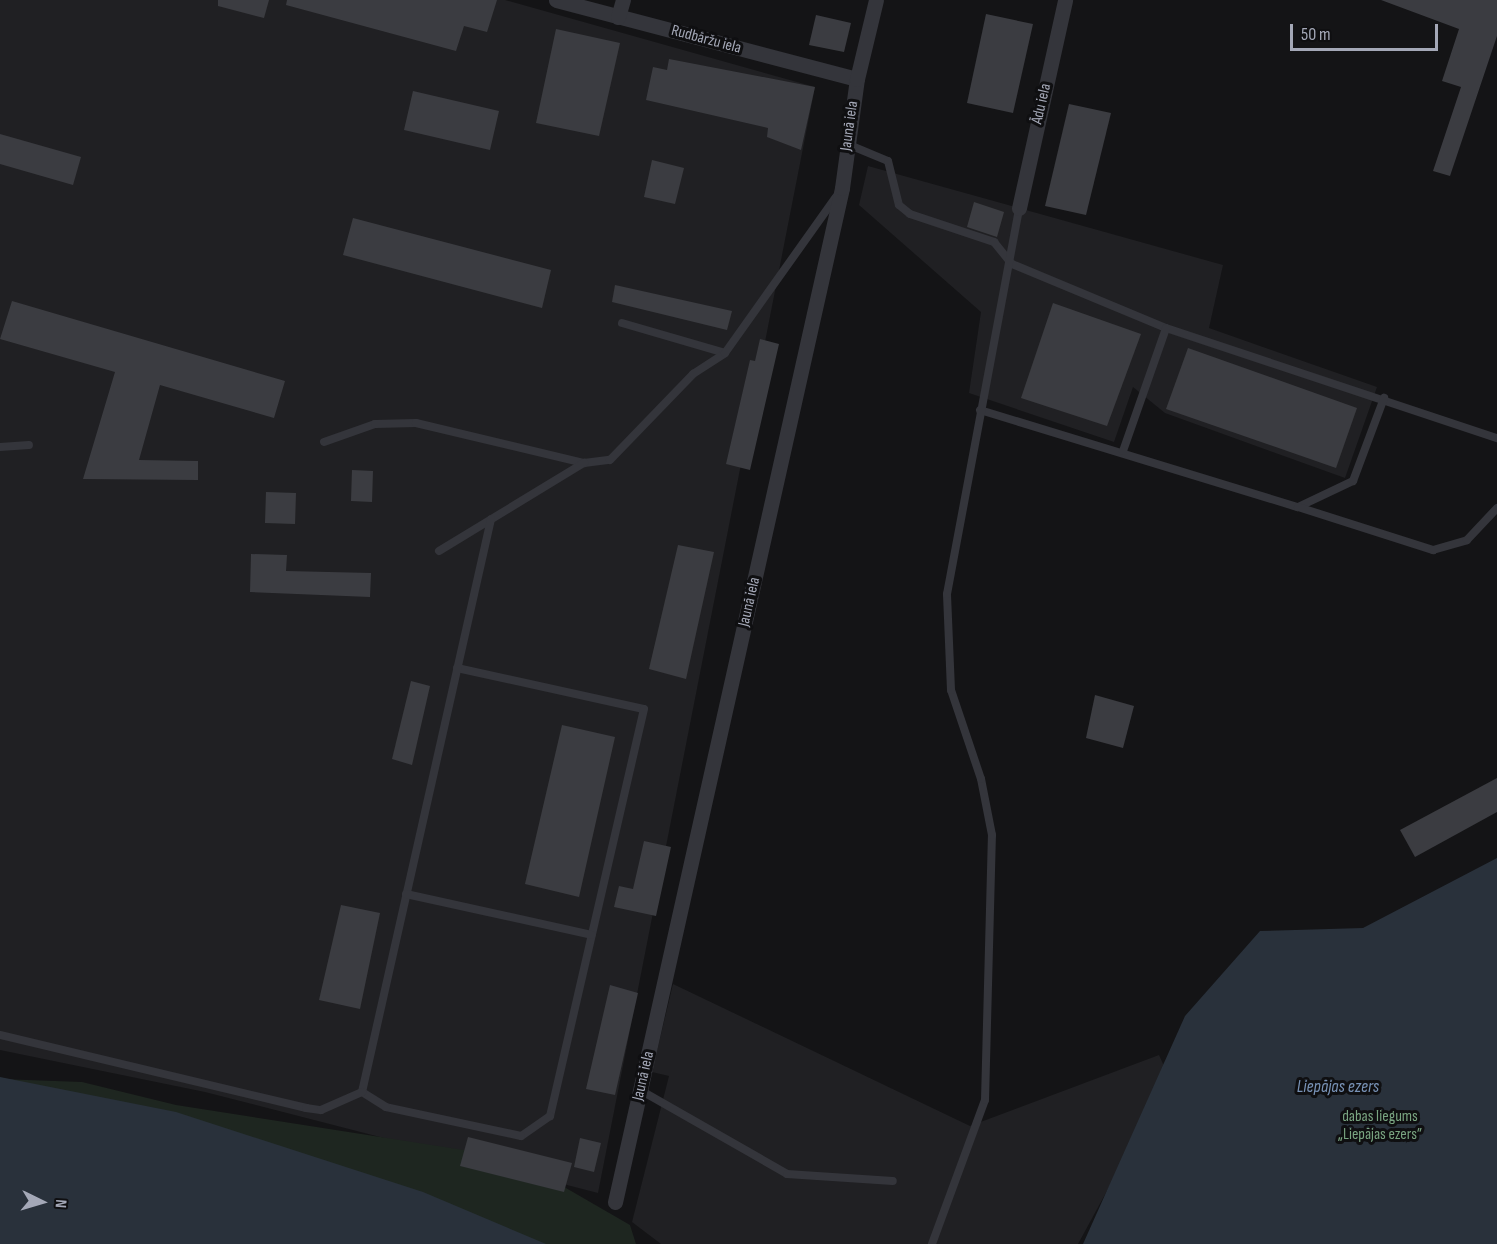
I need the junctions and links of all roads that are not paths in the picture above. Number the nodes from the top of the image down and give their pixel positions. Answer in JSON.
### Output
{"nodes":[{"id":1,"x":556,"y":0,"type":"edge"},
{"id":2,"x":623,"y":0,"type":"edge"},
{"id":3,"x":876,"y":0,"type":"edge"},
{"id":4,"x":1065,"y":0,"type":"edge"},
{"id":5,"x":618,"y":17,"type":"junction"},
{"id":6,"x":857,"y":79,"type":"junction"},
{"id":7,"x":847,"y":144,"type":"junction"},
{"id":8,"x":842,"y":188,"type":"junction"},
{"id":9,"x":1018,"y":207,"type":"joint"},
{"id":10,"x":1012,"y":264,"type":"junction"},
{"id":11,"x":622,"y":323,"type":"dead end"},
{"id":12,"x":1166,"y":328,"type":"junction"},
{"id":13,"x":725,"y":353,"type":"junction"},
{"id":14,"x":1384,"y":398,"type":"junction"},
{"id":15,"x":980,"y":410,"type":"junction"},
{"id":16,"x":1497,"y":438,"type":"edge"},
{"id":17,"x":324,"y":442,"type":"dead end"},
{"id":18,"x":29,"y":445,"type":"dead end"},
{"id":19,"x":0,"y":447,"type":"edge"},
{"id":20,"x":1123,"y":451,"type":"junction"},
{"id":21,"x":584,"y":462,"type":"junction"},
{"id":22,"x":1298,"y":507,"type":"junction"},
{"id":23,"x":1497,"y":508,"type":"edge"},
{"id":24,"x":491,"y":519,"type":"junction"},
{"id":25,"x":439,"y":551,"type":"dead end"},
{"id":26,"x":457,"y":668,"type":"junction"},
{"id":27,"x":406,"y":894,"type":"junction"},
{"id":28,"x":592,"y":935,"type":"junction"},
{"id":29,"x":0,"y":1035,"type":"edge"},
{"id":30,"x":640,"y":1090,"type":"junction"},
{"id":31,"x":362,"y":1092,"type":"junction"},
{"id":32,"x":893,"y":1181,"type":"dead end"},
{"id":33,"x":615,"y":1202,"type":"dead end"},
{"id":34,"x":932,"y":1244,"type":"edge"}],
"edges":[{"from":1,"to":5,"type":"street","name":"Rudbāržu iela"},
{"from":2,"to":5,"type":"street"},
{"from":3,"to":6,"type":"street","name":"Jaunā iela"},
{"from":4,"to":9,"type":"street","name":"Ādu iela"},
{"from":5,"to":6,"type":"street","name":"Rudbāržu iela"},
{"from":6,"to":7,"type":"street","name":"Jaunā iela"},
{"from":7,"to":8,"type":"street","name":"Jaunā iela"},
{"from":7,"to":10,"type":"lane"},
{"from":8,"to":13,"type":"lane"},
{"from":8,"to":30,"type":"street","name":"Jaunā iela"},
{"from":9,"to":10,"type":"lane"},
{"from":10,"to":12,"type":"lane"},
{"from":10,"to":15,"type":"lane"},
{"from":11,"to":13,"type":"lane"},
{"from":12,"to":14,"type":"lane"},
{"from":12,"to":20,"type":"lane"},
{"from":13,"to":21,"type":"lane"},
{"from":14,"to":16,"type":"lane"},
{"from":14,"to":22,"type":"lane"},
{"from":15,"to":20,"type":"lane"},
{"from":15,"to":34,"type":"lane"},
{"from":17,"to":21,"type":"lane"},
{"from":18,"to":19,"type":"lane"},
{"from":20,"to":22,"type":"lane"},
{"from":21,"to":24,"type":"lane"},
{"from":22,"to":23,"type":"lane"},
{"from":24,"to":25,"type":"lane"},
{"from":24,"to":26,"type":"lane"},
{"from":26,"to":27,"type":"lane"},
{"from":26,"to":28,"type":"lane"},
{"from":27,"to":28,"type":"lane"},
{"from":27,"to":31,"type":"lane"},
{"from":28,"to":31,"type":"lane"},
{"from":29,"to":31,"type":"lane"},
{"from":30,"to":32,"type":"lane"},
{"from":30,"to":33,"type":"street","name":"Jaunā iela"}]}
